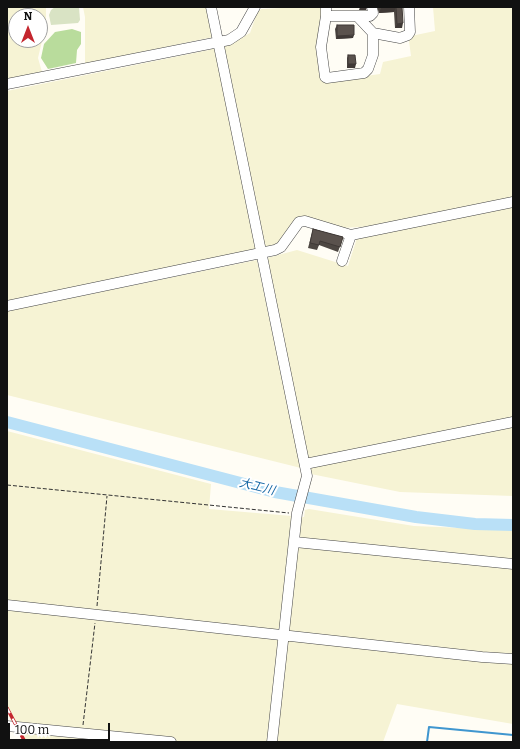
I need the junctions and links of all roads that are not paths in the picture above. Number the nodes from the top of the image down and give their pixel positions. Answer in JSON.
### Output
{"nodes":[{"id":1,"x":211,"y":7,"type":"edge"},
{"id":2,"x":254,"y":7,"type":"edge"},
{"id":3,"x":372,"y":7,"type":"edge"},
{"id":4,"x":409,"y":7,"type":"edge"},
{"id":5,"x":326,"y":12,"type":"edge"},
{"id":6,"x":357,"y":16,"type":"junction"},
{"id":7,"x":373,"y":33,"type":"junction"},
{"id":8,"x":218,"y":42,"type":"junction"},
{"id":9,"x":7,"y":84,"type":"edge"},
{"id":10,"x":513,"y":202,"type":"edge"},
{"id":11,"x":351,"y":235,"type":"junction"},
{"id":12,"x":262,"y":252,"type":"junction"},
{"id":13,"x":342,"y":261,"type":"dead end"},
{"id":14,"x":7,"y":306,"type":"edge"},
{"id":15,"x":513,"y":422,"type":"edge"},
{"id":16,"x":305,"y":464,"type":"junction"},
{"id":17,"x":295,"y":542,"type":"junction"},
{"id":18,"x":513,"y":564,"type":"edge"},
{"id":19,"x":7,"y":605,"type":"edge"},
{"id":20,"x":284,"y":634,"type":"junction"},
{"id":21,"x":513,"y":659,"type":"edge"},
{"id":22,"x":7,"y":726,"type":"edge"},
{"id":23,"x":171,"y":742,"type":"edge"},
{"id":24,"x":272,"y":742,"type":"edge"}],
"edges":[{"from":1,"to":8,"type":"street"},
{"from":2,"to":8,"type":"street"},
{"from":3,"to":6,"type":"street"},
{"from":4,"to":7,"type":"street"},
{"from":5,"to":6,"type":"street"},
{"from":5,"to":7,"type":"street"},
{"from":6,"to":7,"type":"street"},
{"from":8,"to":9,"type":"street"},
{"from":8,"to":12,"type":"street"},
{"from":10,"to":11,"type":"street"},
{"from":11,"to":12,"type":"street"},
{"from":11,"to":13,"type":"street"},
{"from":12,"to":14,"type":"street"},
{"from":12,"to":16,"type":"street"},
{"from":15,"to":16,"type":"street"},
{"from":16,"to":17,"type":"street"},
{"from":17,"to":18,"type":"street"},
{"from":17,"to":20,"type":"street"},
{"from":19,"to":20,"type":"street"},
{"from":20,"to":21,"type":"street"},
{"from":20,"to":24,"type":"street"},
{"from":22,"to":23,"type":"street"}]}
